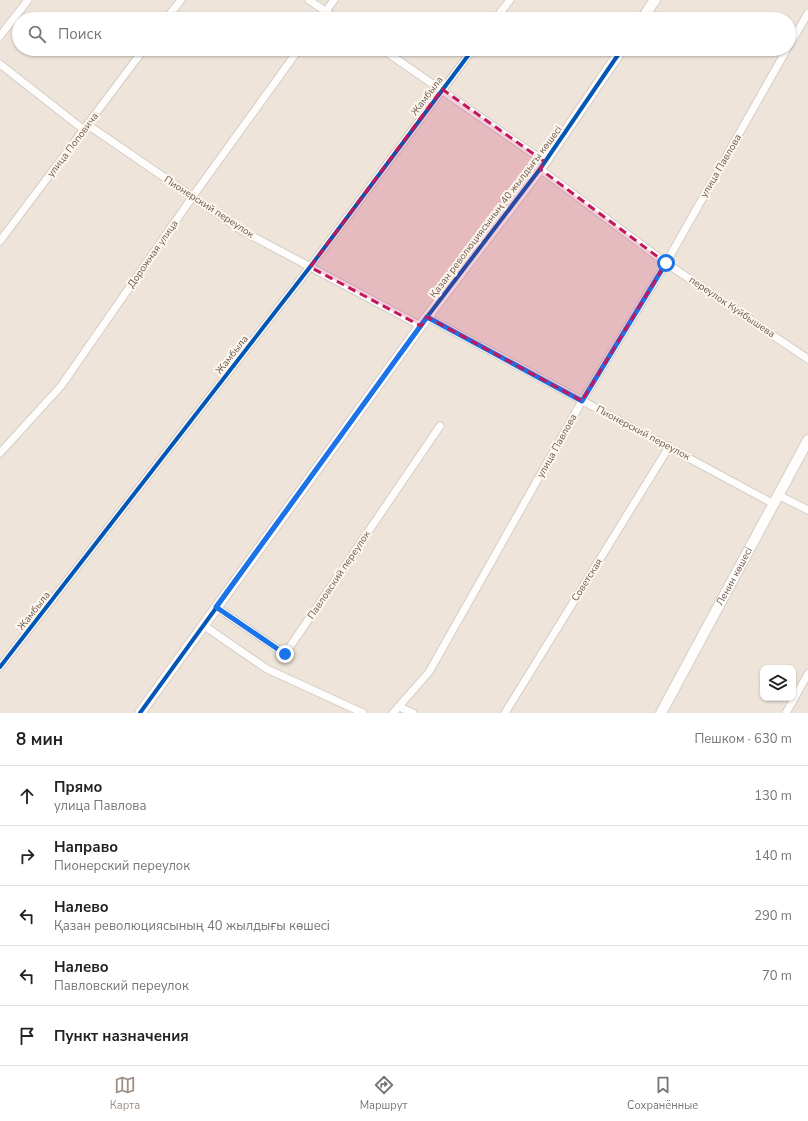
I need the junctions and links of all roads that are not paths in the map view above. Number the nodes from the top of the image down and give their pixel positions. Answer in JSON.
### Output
{"nodes":[{"id":1,"x":28,"y":0,"type":"edge"},
{"id":2,"x":181,"y":0,"type":"edge"},
{"id":3,"x":309,"y":0,"type":"edge"},
{"id":4,"x":334,"y":0,"type":"edge"},
{"id":5,"x":510,"y":0,"type":"edge"},
{"id":6,"x":655,"y":0,"type":"edge"},
{"id":7,"x":326,"y":11,"type":"joint"},
{"id":8,"x":19,"y":12,"type":"edge"},
{"id":9,"x":172,"y":12,"type":"edge"},
{"id":10,"x":501,"y":12,"type":"edge"},
{"id":11,"x":647,"y":12,"type":"edge"},
{"id":12,"x":808,"y":13,"type":"edge"},
{"id":13,"x":12,"y":21,"type":"edge"},
{"id":14,"x":796,"y":34,"type":"edge"},
{"id":15,"x":0,"y":36,"type":"edge"},
{"id":16,"x":139,"y":56,"type":"edge"},
{"id":17,"x":294,"y":56,"type":"edge"},
{"id":18,"x":392,"y":56,"type":"edge"},
{"id":19,"x":468,"y":56,"type":"edge"},
{"id":20,"x":617,"y":56,"type":"edge"},
{"id":21,"x":783,"y":56,"type":"edge"},
{"id":22,"x":0,"y":64,"type":"edge"},
{"id":23,"x":442,"y":89,"type":"junction"},
{"id":24,"x":86,"y":127,"type":"junction"},
{"id":25,"x":542,"y":166,"type":"junction"},
{"id":26,"x":193,"y":196,"type":"junction"},
{"id":27,"x":0,"y":241,"type":"edge"},
{"id":28,"x":666,"y":263,"type":"junction"},
{"id":29,"x":310,"y":267,"type":"junction"},
{"id":30,"x":424,"y":321,"type":"junction"},
{"id":31,"x":808,"y":360,"type":"edge"},
{"id":32,"x":582,"y":401,"type":"junction"},
{"id":33,"x":440,"y":426,"type":"dead end"},
{"id":34,"x":808,"y":440,"type":"edge"},
{"id":35,"x":669,"y":447,"type":"junction"},
{"id":36,"x":0,"y":453,"type":"edge"},
{"id":37,"x":776,"y":499,"type":"junction"},
{"id":38,"x":808,"y":510,"type":"edge"},
{"id":39,"x":216,"y":607,"type":"junction"},
{"id":40,"x":203,"y":625,"type":"junction"},
{"id":41,"x":0,"y":667,"type":"edge"},
{"id":42,"x":808,"y":674,"type":"edge"},
{"id":43,"x":399,"y":707,"type":"junction"},
{"id":44,"x":140,"y":713,"type":"edge"},
{"id":45,"x":363,"y":713,"type":"edge"},
{"id":46,"x":393,"y":713,"type":"edge"},
{"id":47,"x":413,"y":713,"type":"edge"},
{"id":48,"x":505,"y":713,"type":"edge"},
{"id":49,"x":662,"y":713,"type":"edge"},
{"id":50,"x":786,"y":713,"type":"edge"}],
"edges":[{"from":1,"to":8,"type":"street"},
{"from":2,"to":9,"type":"street"},
{"from":3,"to":7,"type":"street"},
{"from":4,"to":7,"type":"street"},
{"from":5,"to":10,"type":"street"},
{"from":6,"to":11,"type":"street"},
{"from":12,"to":14,"type":"street"},
{"from":13,"to":15,"type":"street"},
{"from":16,"to":24,"type":"street","name":"улица Поповича"},
{"from":17,"to":26,"type":"street","name":"Дорожная улица"},
{"from":18,"to":23,"type":"street","name":"переулок Куйбышева"},
{"from":19,"to":23,"type":"street","name":"Жамбыла"},
{"from":20,"to":25,"type":"street","name":"Қазан революциясының 40 жылдығы көшесі"},
{"from":21,"to":28,"type":"street","name":"улица Павлова"},
{"from":22,"to":24,"type":"street","name":"Пионерский переулок"},
{"from":23,"to":25,"type":"street","name":"переулок Куйбышева"},
{"from":23,"to":29,"type":"street","name":"Жамбыла"},
{"from":24,"to":26,"type":"street","name":"Пионерский переулок"},
{"from":24,"to":27,"type":"street","name":"улица Поповича"},
{"from":25,"to":28,"type":"street","name":"переулок Куйбышева"},
{"from":25,"to":30,"type":"street","name":"Қазан революциясының 40 жылдығы көшесі"},
{"from":26,"to":29,"type":"street","name":"Пионерский переулок"},
{"from":26,"to":36,"type":"street","name":"Дорожная улица"},
{"from":28,"to":31,"type":"street","name":"переулок Куйбышева"},
{"from":28,"to":32,"type":"street","name":"улица Павлова"},
{"from":29,"to":30,"type":"street","name":"Пионерский переулок"},
{"from":29,"to":41,"type":"street","name":"Жамбыла"},
{"from":30,"to":32,"type":"street","name":"Пионерский переулок"},
{"from":30,"to":39,"type":"street","name":"Қазан революциясының 40 жылдығы көшесі"},
{"from":32,"to":35,"type":"street","name":"Пионерский переулок"},
{"from":32,"to":43,"type":"street","name":"улица Павлова"},
{"from":33,"to":39,"type":"street","name":"Павловский переулок"},
{"from":34,"to":37,"type":"street","name":"Ленин көшесі"},
{"from":35,"to":37,"type":"street","name":"Пионерский переулок"},
{"from":35,"to":48,"type":"street","name":"Советская"},
{"from":37,"to":38,"type":"street","name":"Пионерский переулок"},
{"from":37,"to":49,"type":"street","name":"Ленин көшесі"},
{"from":39,"to":40,"type":"street","name":"Қазан революциясының 40 жылдығы көшесі"},
{"from":40,"to":44,"type":"street","name":"Қазан революциясының 40 жылдығы көшесі"},
{"from":40,"to":45,"type":"street"},
{"from":42,"to":50,"type":"street"},
{"from":43,"to":46,"type":"street","name":"улица Павлова"},
{"from":43,"to":47,"type":"street"}]}
